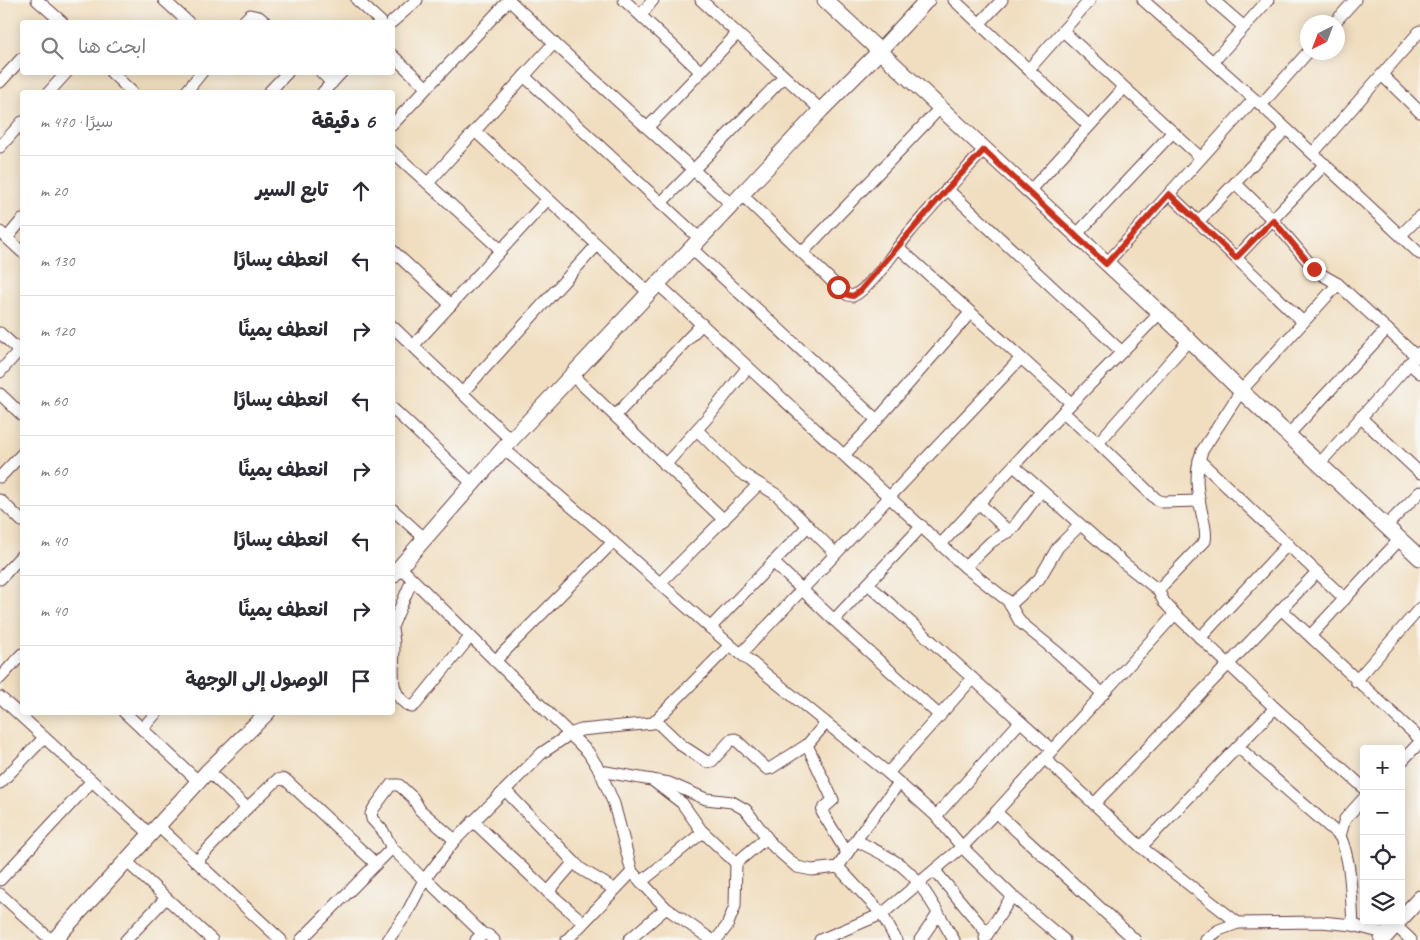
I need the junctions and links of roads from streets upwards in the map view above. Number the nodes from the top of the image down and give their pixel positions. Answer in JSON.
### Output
{"nodes":[{"id":1,"x":36,"y":0,"type":"edge"},
{"id":2,"x":164,"y":0,"type":"edge"},
{"id":3,"x":357,"y":0,"type":"edge"},
{"id":4,"x":416,"y":0,"type":"edge"},
{"id":5,"x":509,"y":0,"type":"edge"},
{"id":6,"x":624,"y":0,"type":"edge"},
{"id":7,"x":653,"y":0,"type":"edge"},
{"id":8,"x":701,"y":0,"type":"edge"},
{"id":9,"x":826,"y":0,"type":"edge"},
{"id":10,"x":927,"y":0,"type":"edge"},
{"id":11,"x":954,"y":0,"type":"edge"},
{"id":12,"x":1002,"y":0,"type":"edge"},
{"id":13,"x":1090,"y":0,"type":"edge"},
{"id":14,"x":1213,"y":0,"type":"edge"},
{"id":15,"x":1268,"y":0,"type":"edge"},
{"id":16,"x":1356,"y":0,"type":"edge"},
{"id":17,"x":1148,"y":1,"type":"edge"},
{"id":18,"x":640,"y":15,"type":"junction"},
{"id":19,"x":1342,"y":15,"type":"edge"},
{"id":20,"x":57,"y":20,"type":"edge"},
{"id":21,"x":186,"y":20,"type":"edge"},
{"id":22,"x":245,"y":20,"type":"edge"},
{"id":23,"x":262,"y":20,"type":"edge"},
{"id":24,"x":379,"y":20,"type":"edge"},
{"id":25,"x":394,"y":20,"type":"edge"},
{"id":26,"x":980,"y":23,"type":"junction"},
{"id":27,"x":1244,"y":27,"type":"junction"},
{"id":28,"x":1063,"y":31,"type":"junction"},
{"id":29,"x":1420,"y":31,"type":"edge"},
{"id":30,"x":737,"y":34,"type":"junction"},
{"id":31,"x":554,"y":43,"type":"junction"},
{"id":32,"x":880,"y":50,"type":"junction"},
{"id":33,"x":395,"y":58,"type":"edge"},
{"id":34,"x":20,"y":60,"type":"edge"},
{"id":35,"x":1300,"y":60,"type":"edge"},
{"id":36,"x":1213,"y":62,"type":"junction"},
{"id":37,"x":1029,"y":69,"type":"junction"},
{"id":38,"x":701,"y":72,"type":"junction"},
{"id":39,"x":64,"y":75,"type":"edge"},
{"id":40,"x":114,"y":75,"type":"edge"},
{"id":41,"x":200,"y":75,"type":"edge"},
{"id":42,"x":285,"y":75,"type":"edge"},
{"id":43,"x":322,"y":75,"type":"edge"},
{"id":44,"x":340,"y":75,"type":"edge"},
{"id":45,"x":1382,"y":75,"type":"junction"},
{"id":46,"x":524,"y":76,"type":"junction"},
{"id":47,"x":784,"y":77,"type":"junction"},
{"id":48,"x":0,"y":82,"type":"edge"},
{"id":49,"x":426,"y":87,"type":"junction"},
{"id":50,"x":1124,"y":88,"type":"junction"},
{"id":51,"x":328,"y":89,"type":"edge"},
{"id":52,"x":51,"y":90,"type":"edge"},
{"id":53,"x":130,"y":90,"type":"edge"},
{"id":54,"x":188,"y":90,"type":"edge"},
{"id":55,"x":271,"y":90,"type":"edge"},
{"id":56,"x":1257,"y":102,"type":"junction"},
{"id":57,"x":940,"y":108,"type":"junction"},
{"id":58,"x":821,"y":110,"type":"junction"},
{"id":59,"x":1420,"y":112,"type":"edge"},
{"id":60,"x":395,"y":121,"type":"edge"},
{"id":61,"x":20,"y":124,"type":"edge"},
{"id":62,"x":1089,"y":126,"type":"junction"},
{"id":63,"x":648,"y":127,"type":"junction"},
{"id":64,"x":1286,"y":129,"type":"junction"},
{"id":65,"x":475,"y":131,"type":"junction"},
{"id":66,"x":1173,"y":132,"type":"junction"},
{"id":67,"x":0,"y":147,"type":"edge"},
{"id":68,"x":984,"y":150,"type":"junction"},
{"id":69,"x":1312,"y":152,"type":"junction"},
{"id":70,"x":395,"y":154,"type":"edge"},
{"id":71,"x":1201,"y":158,"type":"junction"},
{"id":72,"x":1325,"y":164,"type":"junction"},
{"id":73,"x":695,"y":170,"type":"junction"},
{"id":74,"x":428,"y":183,"type":"junction"},
{"id":75,"x":1235,"y":183,"type":"junction"},
{"id":76,"x":947,"y":189,"type":"junction"},
{"id":77,"x":1029,"y":192,"type":"junction"},
{"id":78,"x":1169,"y":194,"type":"junction"},
{"id":79,"x":548,"y":200,"type":"junction"},
{"id":80,"x":737,"y":200,"type":"junction"},
{"id":81,"x":661,"y":203,"type":"junction"},
{"id":82,"x":1420,"y":216,"type":"edge"},
{"id":83,"x":1273,"y":220,"type":"junction"},
{"id":84,"x":20,"y":222,"type":"edge"},
{"id":85,"x":1198,"y":222,"type":"junction"},
{"id":86,"x":3,"y":235,"type":"edge"},
{"id":87,"x":1076,"y":235,"type":"junction"},
{"id":88,"x":1400,"y":235,"type":"junction"},
{"id":89,"x":695,"y":244,"type":"junction"},
{"id":90,"x":597,"y":245,"type":"junction"},
{"id":91,"x":898,"y":247,"type":"junction"},
{"id":92,"x":20,"y":250,"type":"edge"},
{"id":93,"x":501,"y":250,"type":"junction"},
{"id":94,"x":803,"y":252,"type":"junction"},
{"id":95,"x":395,"y":253,"type":"edge"},
{"id":96,"x":1420,"y":254,"type":"edge"},
{"id":97,"x":1236,"y":258,"type":"junction"},
{"id":98,"x":1106,"y":264,"type":"junction"},
{"id":99,"x":1338,"y":284,"type":"junction"},
{"id":100,"x":653,"y":288,"type":"junction"},
{"id":101,"x":452,"y":305,"type":"junction"},
{"id":102,"x":970,"y":313,"type":"junction"},
{"id":103,"x":1160,"y":314,"type":"junction"},
{"id":104,"x":1303,"y":322,"type":"junction"},
{"id":105,"x":702,"y":324,"type":"junction"},
{"id":106,"x":395,"y":329,"type":"edge"},
{"id":107,"x":1387,"y":329,"type":"junction"},
{"id":108,"x":0,"y":333,"type":"edge"},
{"id":109,"x":1188,"y":340,"type":"junction"},
{"id":110,"x":413,"y":346,"type":"junction"},
{"id":111,"x":20,"y":348,"type":"edge"},
{"id":112,"x":1121,"y":351,"type":"junction"},
{"id":113,"x":20,"y":352,"type":"edge"},
{"id":114,"x":1415,"y":357,"type":"edge"},
{"id":115,"x":1021,"y":358,"type":"junction"},
{"id":116,"x":748,"y":367,"type":"junction"},
{"id":117,"x":0,"y":372,"type":"edge"},
{"id":118,"x":1420,"y":373,"type":"edge"},
{"id":119,"x":572,"y":375,"type":"junction"},
{"id":120,"x":1241,"y":391,"type":"junction"},
{"id":121,"x":462,"y":393,"type":"junction"},
{"id":122,"x":0,"y":394,"type":"edge"},
{"id":123,"x":1071,"y":403,"type":"junction"},
{"id":124,"x":395,"y":411,"type":"edge"},
{"id":125,"x":1063,"y":412,"type":"junction"},
{"id":126,"x":20,"y":413,"type":"edge"},
{"id":127,"x":614,"y":416,"type":"junction"},
{"id":128,"x":1360,"y":417,"type":"junction"},
{"id":129,"x":877,"y":420,"type":"junction"},
{"id":130,"x":697,"y":430,"type":"junction"},
{"id":131,"x":1288,"y":435,"type":"junction"},
{"id":132,"x":1098,"y":442,"type":"junction"},
{"id":133,"x":508,"y":445,"type":"junction"},
{"id":134,"x":845,"y":454,"type":"junction"},
{"id":135,"x":20,"y":456,"type":"edge"},
{"id":136,"x":1198,"y":460,"type":"junction"},
{"id":137,"x":1319,"y":464,"type":"junction"},
{"id":138,"x":665,"y":465,"type":"junction"},
{"id":139,"x":1014,"y":466,"type":"junction"},
{"id":140,"x":1420,"y":473,"type":"edge"},
{"id":141,"x":0,"y":477,"type":"edge"},
{"id":142,"x":473,"y":484,"type":"junction"},
{"id":143,"x":759,"y":484,"type":"junction"},
{"id":144,"x":1041,"y":491,"type":"junction"},
{"id":145,"x":1420,"y":492,"type":"edge"},
{"id":146,"x":890,"y":497,"type":"junction"},
{"id":147,"x":0,"y":500,"type":"edge"},
{"id":148,"x":1199,"y":501,"type":"junction"},
{"id":149,"x":979,"y":504,"type":"junction"},
{"id":150,"x":395,"y":512,"type":"edge"},
{"id":151,"x":20,"y":519,"type":"edge"},
{"id":152,"x":724,"y":520,"type":"junction"},
{"id":153,"x":1080,"y":525,"type":"junction"},
{"id":154,"x":808,"y":526,"type":"junction"},
{"id":155,"x":922,"y":526,"type":"junction"},
{"id":156,"x":1386,"y":526,"type":"junction"},
{"id":157,"x":1009,"y":532,"type":"junction"},
{"id":158,"x":424,"y":538,"type":"junction"},
{"id":159,"x":1400,"y":539,"type":"junction"},
{"id":160,"x":613,"y":542,"type":"junction"},
{"id":161,"x":942,"y":544,"type":"junction"},
{"id":162,"x":1288,"y":544,"type":"junction"},
{"id":163,"x":835,"y":553,"type":"junction"},
{"id":164,"x":20,"y":557,"type":"edge"},
{"id":165,"x":1420,"y":558,"type":"edge"},
{"id":166,"x":773,"y":562,"type":"junction"},
{"id":167,"x":965,"y":567,"type":"junction"},
{"id":168,"x":396,"y":571,"type":"edge"},
{"id":169,"x":1317,"y":572,"type":"junction"},
{"id":170,"x":0,"y":579,"type":"edge"},
{"id":171,"x":412,"y":580,"type":"junction"},
{"id":172,"x":660,"y":584,"type":"junction"},
{"id":173,"x":868,"y":584,"type":"junction"},
{"id":174,"x":802,"y":590,"type":"junction"},
{"id":175,"x":1158,"y":590,"type":"junction"},
{"id":176,"x":1345,"y":599,"type":"junction"},
{"id":177,"x":1010,"y":605,"type":"junction"},
{"id":178,"x":1420,"y":608,"type":"edge"},
{"id":179,"x":1281,"y":610,"type":"junction"},
{"id":180,"x":1174,"y":614,"type":"junction"},
{"id":181,"x":834,"y":620,"type":"junction"},
{"id":182,"x":395,"y":621,"type":"edge"},
{"id":183,"x":710,"y":628,"type":"junction"},
{"id":184,"x":1310,"y":636,"type":"junction"},
{"id":185,"x":470,"y":637,"type":"junction"},
{"id":186,"x":1200,"y":638,"type":"junction"},
{"id":187,"x":730,"y":645,"type":"junction"},
{"id":188,"x":741,"y":654,"type":"junction"},
{"id":189,"x":20,"y":656,"type":"edge"},
{"id":190,"x":495,"y":661,"type":"junction"},
{"id":191,"x":1228,"y":664,"type":"junction"},
{"id":192,"x":0,"y":678,"type":"edge"},
{"id":193,"x":972,"y":679,"type":"junction"},
{"id":194,"x":1356,"y":681,"type":"junction"},
{"id":195,"x":395,"y":684,"type":"edge"},
{"id":196,"x":1103,"y":694,"type":"junction"},
{"id":197,"x":0,"y":697,"type":"edge"},
{"id":198,"x":1275,"y":708,"type":"junction"},
{"id":199,"x":127,"y":715,"type":"edge"},
{"id":200,"x":154,"y":715,"type":"edge"},
{"id":201,"x":265,"y":715,"type":"edge"},
{"id":202,"x":940,"y":716,"type":"junction"},
{"id":203,"x":656,"y":721,"type":"junction"},
{"id":204,"x":1020,"y":722,"type":"junction"},
{"id":205,"x":825,"y":724,"type":"junction"},
{"id":206,"x":142,"y":729,"type":"junction"},
{"id":207,"x":570,"y":734,"type":"junction"},
{"id":208,"x":44,"y":738,"type":"junction"},
{"id":209,"x":1420,"y":741,"type":"edge"},
{"id":210,"x":807,"y":745,"type":"junction"},
{"id":211,"x":1238,"y":747,"type":"junction"},
{"id":212,"x":1048,"y":754,"type":"junction"},
{"id":213,"x":1405,"y":758,"type":"edge"},
{"id":214,"x":600,"y":771,"type":"junction"},
{"id":215,"x":888,"y":773,"type":"junction"},
{"id":216,"x":203,"y":777,"type":"junction"},
{"id":217,"x":651,"y":779,"type":"junction"},
{"id":218,"x":92,"y":781,"type":"junction"},
{"id":219,"x":0,"y":782,"type":"edge"},
{"id":220,"x":899,"y":783,"type":"junction"},
{"id":221,"x":1360,"y":784,"type":"edge"},
{"id":222,"x":505,"y":790,"type":"junction"},
{"id":223,"x":1360,"y":802,"type":"edge"},
{"id":224,"x":1094,"y":804,"type":"junction"},
{"id":225,"x":247,"y":808,"type":"junction"},
{"id":226,"x":996,"y":812,"type":"junction"},
{"id":227,"x":936,"y":816,"type":"junction"},
{"id":228,"x":473,"y":821,"type":"junction"},
{"id":229,"x":154,"y":831,"type":"junction"},
{"id":230,"x":703,"y":832,"type":"junction"},
{"id":231,"x":1340,"y":836,"type":"junction"},
{"id":232,"x":766,"y":838,"type":"junction"},
{"id":233,"x":455,"y":840,"type":"junction"},
{"id":234,"x":856,"y":840,"type":"junction"},
{"id":235,"x":962,"y":847,"type":"junction"},
{"id":236,"x":1141,"y":847,"type":"junction"},
{"id":237,"x":392,"y":848,"type":"junction"},
{"id":238,"x":847,"y":853,"type":"junction"},
{"id":239,"x":126,"y":861,"type":"junction"},
{"id":240,"x":196,"y":862,"type":"junction"},
{"id":241,"x":574,"y":862,"type":"junction"},
{"id":242,"x":736,"y":863,"type":"junction"},
{"id":243,"x":376,"y":864,"type":"junction"},
{"id":244,"x":838,"y":867,"type":"junction"},
{"id":245,"x":935,"y":871,"type":"junction"},
{"id":246,"x":632,"y":872,"type":"junction"},
{"id":247,"x":424,"y":879,"type":"junction"},
{"id":248,"x":0,"y":880,"type":"edge"},
{"id":249,"x":641,"y":882,"type":"junction"},
{"id":250,"x":918,"y":884,"type":"junction"},
{"id":251,"x":614,"y":889,"type":"junction"},
{"id":252,"x":548,"y":892,"type":"junction"},
{"id":253,"x":0,"y":894,"type":"edge"},
{"id":254,"x":1012,"y":896,"type":"junction"},
{"id":255,"x":166,"y":898,"type":"junction"},
{"id":256,"x":1420,"y":898,"type":"edge"},
{"id":257,"x":666,"y":908,"type":"junction"},
{"id":258,"x":882,"y":914,"type":"junction"},
{"id":259,"x":938,"y":914,"type":"junction"},
{"id":260,"x":583,"y":922,"type":"junction"},
{"id":261,"x":1238,"y":923,"type":"junction"},
{"id":262,"x":1353,"y":926,"type":"junction"},
{"id":263,"x":1393,"y":928,"type":"edge"},
{"id":264,"x":986,"y":936,"type":"edge"},
{"id":265,"x":479,"y":937,"type":"edge"},
{"id":266,"x":52,"y":940,"type":"edge"},
{"id":267,"x":126,"y":940,"type":"edge"},
{"id":268,"x":212,"y":940,"type":"edge"},
{"id":269,"x":281,"y":940,"type":"edge"},
{"id":270,"x":301,"y":940,"type":"edge"},
{"id":271,"x":388,"y":940,"type":"edge"},
{"id":272,"x":494,"y":940,"type":"edge"},
{"id":273,"x":567,"y":940,"type":"edge"},
{"id":274,"x":629,"y":940,"type":"edge"},
{"id":275,"x":712,"y":940,"type":"edge"},
{"id":276,"x":716,"y":940,"type":"edge"},
{"id":277,"x":820,"y":940,"type":"edge"},
{"id":278,"x":896,"y":940,"type":"edge"},
{"id":279,"x":920,"y":940,"type":"edge"},
{"id":280,"x":954,"y":940,"type":"edge"},
{"id":281,"x":1064,"y":940,"type":"edge"},
{"id":282,"x":1135,"y":940,"type":"edge"},
{"id":283,"x":1206,"y":940,"type":"edge"},
{"id":284,"x":1411,"y":940,"type":"edge"}],
"edges":[{"from":1,"to":20,"type":"street"},
{"from":2,"to":21,"type":"street"},
{"from":3,"to":24,"type":"street"},
{"from":4,"to":25,"type":"street"},
{"from":5,"to":31,"type":"street"},
{"from":5,"to":49,"type":"street"},
{"from":6,"to":18,"type":"street"},
{"from":7,"to":18,"type":"street"},
{"from":8,"to":30,"type":"street"},
{"from":9,"to":32,"type":"street"},
{"from":10,"to":32,"type":"street"},
{"from":11,"to":26,"type":"street"},
{"from":12,"to":26,"type":"street"},
{"from":13,"to":28,"type":"street"},
{"from":14,"to":27,"type":"street"},
{"from":15,"to":27,"type":"street"},
{"from":16,"to":19,"type":"street"},
{"from":17,"to":36,"type":"street"},
{"from":18,"to":38,"type":"street"},
{"from":22,"to":23,"type":"street"},
{"from":26,"to":37,"type":"street"},
{"from":27,"to":36,"type":"street"},
{"from":28,"to":37,"type":"street"},
{"from":28,"to":50,"type":"street"},
{"from":29,"to":45,"type":"street"},
{"from":30,"to":38,"type":"street"},
{"from":30,"to":47,"type":"street"},
{"from":31,"to":46,"type":"street"},
{"from":31,"to":63,"type":"street"},
{"from":32,"to":57,"type":"street"},
{"from":32,"to":58,"type":"street"},
{"from":33,"to":49,"type":"street"},
{"from":34,"to":48,"type":"street"},
{"from":35,"to":56,"type":"street"},
{"from":36,"to":56,"type":"street"},
{"from":37,"to":62,"type":"street"},
{"from":38,"to":63,"type":"street"},
{"from":39,"to":52,"type":"street"},
{"from":40,"to":53,"type":"street"},
{"from":41,"to":54,"type":"street"},
{"from":42,"to":55,"type":"street"},
{"from":43,"to":51,"type":"street"},
{"from":44,"to":51,"type":"street"},
{"from":45,"to":59,"type":"street"},
{"from":45,"to":69,"type":"street"},
{"from":46,"to":65,"type":"street"},
{"from":46,"to":81,"type":"street"},
{"from":47,"to":58,"type":"street"},
{"from":47,"to":73,"type":"street"},
{"from":49,"to":60,"type":"street"},
{"from":50,"to":62,"type":"street"},
{"from":50,"to":66,"type":"street"},
{"from":56,"to":64,"type":"street"},
{"from":56,"to":71,"type":"street"},
{"from":57,"to":68,"type":"street"},
{"from":57,"to":94,"type":"street"},
{"from":58,"to":80,"type":"street"},
{"from":61,"to":67,"type":"street"},
{"from":62,"to":77,"type":"street"},
{"from":63,"to":73,"type":"street"},
{"from":64,"to":69,"type":"street"},
{"from":64,"to":75,"type":"street"},
{"from":65,"to":74,"type":"street"},
{"from":65,"to":79,"type":"street"},
{"from":66,"to":71,"type":"street"},
{"from":66,"to":87,"type":"street"},
{"from":68,"to":76,"type":"street"},
{"from":68,"to":77,"type":"street"},
{"from":69,"to":72,"type":"street"},
{"from":70,"to":74,"type":"street"},
{"from":71,"to":78,"type":"street"},
{"from":72,"to":83,"type":"street"},
{"from":72,"to":88,"type":"street"},
{"from":73,"to":80,"type":"street"},
{"from":73,"to":81,"type":"street"},
{"from":74,"to":93,"type":"street"},
{"from":75,"to":83,"type":"street"},
{"from":75,"to":85,"type":"street"},
{"from":76,"to":91,"type":"street"},
{"from":76,"to":112,"type":"street"},
{"from":77,"to":87,"type":"street"},
{"from":78,"to":85,"type":"street"},
{"from":78,"to":98,"type":"street"},
{"from":79,"to":90,"type":"street"},
{"from":79,"to":93,"type":"street"},
{"from":80,"to":89,"type":"street"},
{"from":80,"to":94,"type":"street"},
{"from":81,"to":89,"type":"street"},
{"from":82,"to":88,"type":"street"},
{"from":83,"to":97,"type":"street"},
{"from":83,"to":99,"type":"street"},
{"from":84,"to":86,"type":"street"},
{"from":85,"to":97,"type":"street"},
{"from":86,"to":92,"type":"street"},
{"from":87,"to":98,"type":"street"},
{"from":88,"to":96,"type":"street"},
{"from":89,"to":100,"type":"street"},
{"from":89,"to":129,"type":"street"},
{"from":90,"to":100,"type":"street"},
{"from":90,"to":121,"type":"street"},
{"from":91,"to":94,"type":"street"},
{"from":91,"to":102,"type":"street"},
{"from":93,"to":101,"type":"street"},
{"from":95,"to":101,"type":"street"},
{"from":97,"to":104,"type":"street"},
{"from":98,"to":103,"type":"street"},
{"from":99,"to":104,"type":"street"},
{"from":99,"to":107,"type":"street"},
{"from":100,"to":105,"type":"street"},
{"from":100,"to":119,"type":"street"},
{"from":101,"to":110,"type":"street"},
{"from":102,"to":115,"type":"street"},
{"from":102,"to":129,"type":"street"},
{"from":103,"to":109,"type":"street"},
{"from":103,"to":112,"type":"street"},
{"from":104,"to":120,"type":"street"},
{"from":105,"to":116,"type":"street"},
{"from":105,"to":127,"type":"street"},
{"from":106,"to":110,"type":"street"},
{"from":107,"to":114,"type":"street"},
{"from":107,"to":131,"type":"street"},
{"from":108,"to":111,"type":"street"},
{"from":109,"to":120,"type":"street"},
{"from":109,"to":132,"type":"street"},
{"from":110,"to":121,"type":"street"},
{"from":112,"to":123,"type":"street"},
{"from":113,"to":117,"type":"street"},
{"from":114,"to":118,"type":"street"},
{"from":114,"to":128,"type":"street"},
{"from":115,"to":123,"type":"street"},
{"from":115,"to":146,"type":"street"},
{"from":116,"to":130,"type":"street"},
{"from":116,"to":134,"type":"street"},
{"from":119,"to":127,"type":"street"},
{"from":119,"to":133,"type":"street"},
{"from":120,"to":131,"type":"street"},
{"from":120,"to":136,"type":"street"},
{"from":121,"to":133,"type":"street"},
{"from":122,"to":126,"type":"street"},
{"from":123,"to":125,"type":"street"},
{"from":124,"to":142,"type":"street"},
{"from":125,"to":132,"type":"street"},
{"from":125,"to":139,"type":"street"},
{"from":127,"to":138,"type":"street"},
{"from":128,"to":137,"type":"street"},
{"from":128,"to":140,"type":"street"},
{"from":129,"to":134,"type":"street"},
{"from":130,"to":138,"type":"street"},
{"from":130,"to":143,"type":"street"},
{"from":131,"to":137,"type":"street"},
{"from":132,"to":148,"type":"street"},
{"from":133,"to":142,"type":"street"},
{"from":133,"to":160,"type":"street"},
{"from":134,"to":146,"type":"street"},
{"from":135,"to":141,"type":"street"},
{"from":136,"to":148,"type":"street"},
{"from":136,"to":162,"type":"street"},
{"from":137,"to":156,"type":"street"},
{"from":138,"to":152,"type":"street"},
{"from":139,"to":144,"type":"street"},
{"from":139,"to":149,"type":"street"},
{"from":142,"to":158,"type":"street"},
{"from":143,"to":152,"type":"street"},
{"from":143,"to":154,"type":"street"},
{"from":144,"to":153,"type":"street"},
{"from":144,"to":157,"type":"street"},
{"from":145,"to":156,"type":"street"},
{"from":146,"to":155,"type":"street"},
{"from":146,"to":163,"type":"street"},
{"from":147,"to":151,"type":"street"},
{"from":148,"to":175,"type":"street"},
{"from":149,"to":157,"type":"street"},
{"from":149,"to":161,"type":"street"},
{"from":150,"to":158,"type":"street"},
{"from":152,"to":172,"type":"street"},
{"from":153,"to":175,"type":"street"},
{"from":153,"to":177,"type":"street"},
{"from":154,"to":163,"type":"street"},
{"from":154,"to":166,"type":"street"},
{"from":155,"to":161,"type":"street"},
{"from":155,"to":173,"type":"street"},
{"from":156,"to":159,"type":"street"},
{"from":157,"to":167,"type":"street"},
{"from":158,"to":168,"type":"street"},
{"from":159,"to":165,"type":"street"},
{"from":159,"to":176,"type":"street"},
{"from":160,"to":172,"type":"street"},
{"from":160,"to":190,"type":"street"},
{"from":161,"to":167,"type":"street"},
{"from":162,"to":169,"type":"street"},
{"from":162,"to":186,"type":"street"},
{"from":163,"to":174,"type":"street"},
{"from":164,"to":170,"type":"street"},
{"from":166,"to":174,"type":"street"},
{"from":166,"to":183,"type":"street"},
{"from":167,"to":177,"type":"street"},
{"from":168,"to":171,"type":"street"},
{"from":169,"to":176,"type":"street"},
{"from":169,"to":179,"type":"street"},
{"from":171,"to":182,"type":"street"},
{"from":171,"to":185,"type":"street"},
{"from":172,"to":183,"type":"street"},
{"from":173,"to":181,"type":"street"},
{"from":173,"to":193,"type":"street"},
{"from":174,"to":181,"type":"street"},
{"from":174,"to":188,"type":"street"},
{"from":175,"to":180,"type":"street"},
{"from":176,"to":184,"type":"street"},
{"from":177,"to":196,"type":"street"},
{"from":178,"to":194,"type":"street"},
{"from":179,"to":184,"type":"street"},
{"from":179,"to":191,"type":"street"},
{"from":180,"to":186,"type":"street"},
{"from":180,"to":196,"type":"street"},
{"from":181,"to":202,"type":"street"},
{"from":183,"to":187,"type":"street"},
{"from":184,"to":194,"type":"street"},
{"from":185,"to":190,"type":"street"},
{"from":185,"to":195,"type":"street"},
{"from":186,"to":191,"type":"street"},
{"from":187,"to":188,"type":"street"},
{"from":187,"to":203,"type":"street"},
{"from":188,"to":205,"type":"street"},
{"from":189,"to":192,"type":"street"},
{"from":190,"to":207,"type":"street"},
{"from":191,"to":198,"type":"street"},
{"from":191,"to":224,"type":"street"},
{"from":193,"to":202,"type":"street"},
{"from":193,"to":204,"type":"street"},
{"from":194,"to":209,"type":"street"},
{"from":196,"to":212,"type":"street"},
{"from":197,"to":208,"type":"street"},
{"from":198,"to":211,"type":"street"},
{"from":198,"to":221,"type":"street"},
{"from":199,"to":206,"type":"street"},
{"from":200,"to":206,"type":"street"},
{"from":201,"to":216,"type":"street"},
{"from":202,"to":215,"type":"street"},
{"from":203,"to":207,"type":"street"},
{"from":203,"to":210,"type":"street"},
{"from":204,"to":212,"type":"street"},
{"from":204,"to":227,"type":"street"},
{"from":205,"to":210,"type":"street"},
{"from":205,"to":215,"type":"street"},
{"from":206,"to":216,"type":"street"},
{"from":207,"to":214,"type":"street"},
{"from":207,"to":222,"type":"street"},
{"from":208,"to":218,"type":"street"},
{"from":208,"to":219,"type":"street"},
{"from":209,"to":213,"type":"street"},
{"from":210,"to":238,"type":"street"},
{"from":211,"to":231,"type":"street"},
{"from":211,"to":236,"type":"street"},
{"from":212,"to":224,"type":"street"},
{"from":212,"to":226,"type":"street"},
{"from":214,"to":217,"type":"street"},
{"from":214,"to":246,"type":"street"},
{"from":215,"to":220,"type":"street"},
{"from":216,"to":225,"type":"street"},
{"from":216,"to":229,"type":"street"},
{"from":217,"to":230,"type":"street"},
{"from":217,"to":232,"type":"street"},
{"from":218,"to":229,"type":"street"},
{"from":218,"to":248,"type":"street"},
{"from":220,"to":227,"type":"street"},
{"from":220,"to":234,"type":"street"},
{"from":222,"to":228,"type":"street"},
{"from":222,"to":241,"type":"street"},
{"from":223,"to":231,"type":"street"},
{"from":224,"to":236,"type":"street"},
{"from":225,"to":240,"type":"street"},
{"from":225,"to":243,"type":"street"},
{"from":226,"to":235,"type":"street"},
{"from":226,"to":282,"type":"street"},
{"from":227,"to":235,"type":"street"},
{"from":228,"to":233,"type":"street"},
{"from":228,"to":252,"type":"street"},
{"from":229,"to":239,"type":"street"},
{"from":229,"to":240,"type":"street"},
{"from":230,"to":242,"type":"street"},
{"from":230,"to":249,"type":"street"},
{"from":231,"to":262,"type":"street"},
{"from":232,"to":242,"type":"street"},
{"from":232,"to":244,"type":"street"},
{"from":233,"to":237,"type":"street"},
{"from":233,"to":247,"type":"street"},
{"from":234,"to":238,"type":"street"},
{"from":234,"to":250,"type":"street"},
{"from":235,"to":245,"type":"street"},
{"from":235,"to":254,"type":"street"},
{"from":236,"to":261,"type":"street"},
{"from":237,"to":243,"type":"street"},
{"from":237,"to":247,"type":"street"},
{"from":238,"to":244,"type":"street"},
{"from":239,"to":255,"type":"street"},
{"from":239,"to":266,"type":"street"},
{"from":240,"to":269,"type":"street"},
{"from":241,"to":251,"type":"street"},
{"from":241,"to":252,"type":"street"},
{"from":242,"to":276,"type":"street"},
{"from":243,"to":270,"type":"street"},
{"from":244,"to":258,"type":"street"},
{"from":245,"to":250,"type":"street"},
{"from":245,"to":264,"type":"street"},
{"from":246,"to":249,"type":"street"},
{"from":246,"to":251,"type":"street"},
{"from":247,"to":265,"type":"street"},
{"from":247,"to":271,"type":"street"},
{"from":249,"to":257,"type":"street"},
{"from":250,"to":258,"type":"street"},
{"from":250,"to":259,"type":"street"},
{"from":251,"to":260,"type":"street"},
{"from":252,"to":260,"type":"street"},
{"from":253,"to":266,"type":"street"},
{"from":254,"to":264,"type":"street"},
{"from":254,"to":281,"type":"street"},
{"from":255,"to":267,"type":"street"},
{"from":255,"to":268,"type":"street"},
{"from":256,"to":263,"type":"street"},
{"from":257,"to":274,"type":"street"},
{"from":257,"to":275,"type":"street"},
{"from":258,"to":277,"type":"street"},
{"from":258,"to":278,"type":"street"},
{"from":259,"to":279,"type":"street"},
{"from":259,"to":280,"type":"street"},
{"from":260,"to":273,"type":"street"},
{"from":261,"to":262,"type":"street"},
{"from":261,"to":283,"type":"street"},
{"from":262,"to":263,"type":"street"},
{"from":263,"to":284,"type":"street"},
{"from":265,"to":272,"type":"street"}]}
